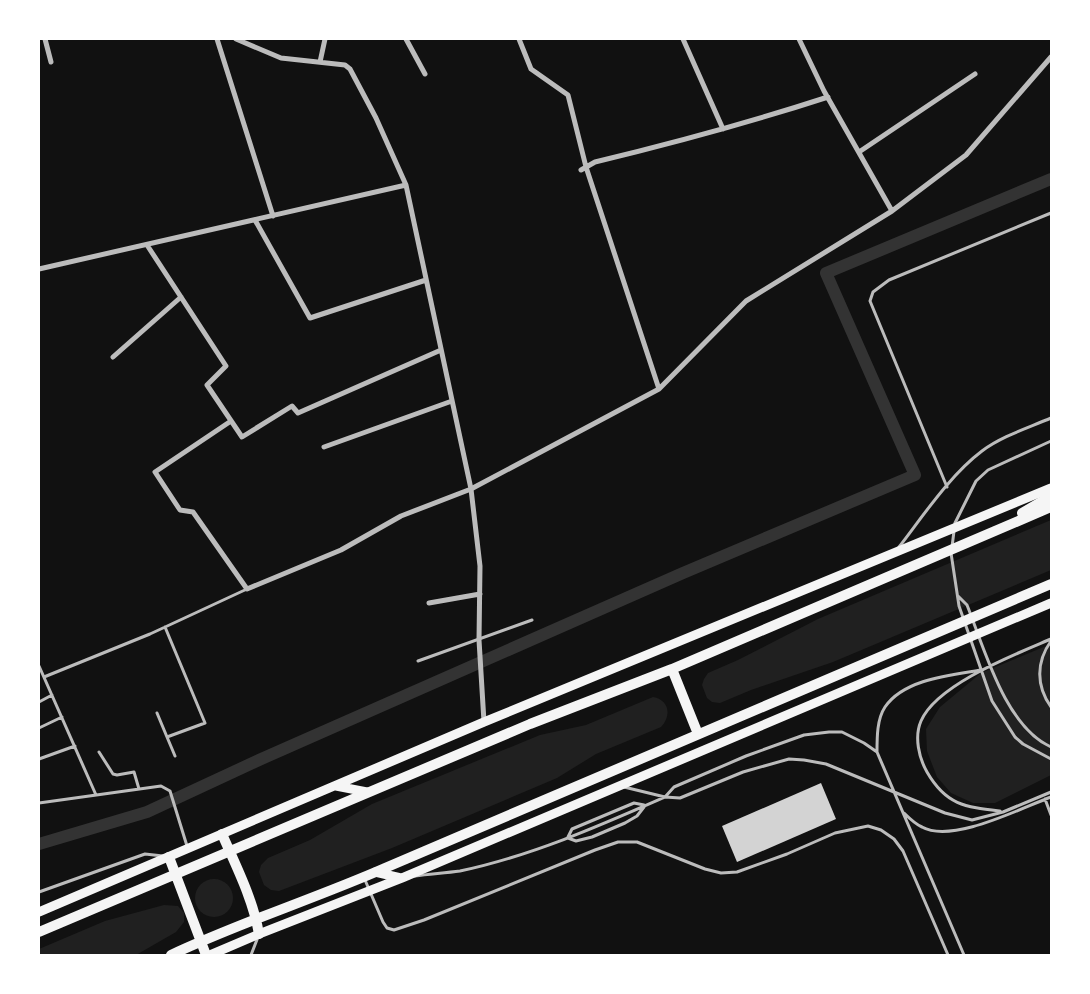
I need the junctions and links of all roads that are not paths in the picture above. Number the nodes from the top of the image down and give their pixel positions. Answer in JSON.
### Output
{"nodes":[{"id":1,"x":45,"y":39,"type":"edge"},
{"id":2,"x":217,"y":39,"type":"edge"},
{"id":3,"x":236,"y":39,"type":"edge"},
{"id":4,"x":325,"y":39,"type":"edge"},
{"id":5,"x":406,"y":39,"type":"edge"},
{"id":6,"x":518,"y":39,"type":"edge"},
{"id":7,"x":683,"y":39,"type":"edge"},
{"id":8,"x":799,"y":39,"type":"edge"},
{"id":9,"x":1051,"y":57,"type":"edge"},
{"id":10,"x":51,"y":62,"type":"dead end"},
{"id":11,"x":320,"y":62,"type":"junction"},
{"id":12,"x":426,"y":74,"type":"dead end"},
{"id":13,"x":974,"y":74,"type":"dead end"},
{"id":14,"x":828,"y":97,"type":"junction"},
{"id":15,"x":723,"y":129,"type":"junction"},
{"id":16,"x":859,"y":152,"type":"junction"},
{"id":17,"x":583,"y":169,"type":"junction"},
{"id":18,"x":406,"y":185,"type":"junction"},
{"id":19,"x":892,"y":211,"type":"junction"},
{"id":20,"x":1051,"y":212,"type":"edge"},
{"id":21,"x":273,"y":216,"type":"junction"},
{"id":22,"x":255,"y":220,"type":"junction"},
{"id":23,"x":147,"y":245,"type":"junction"},
{"id":24,"x":39,"y":270,"type":"edge"},
{"id":25,"x":426,"y":280,"type":"junction"},
{"id":26,"x":181,"y":297,"type":"junction"},
{"id":27,"x":441,"y":350,"type":"junction"},
{"id":28,"x":113,"y":357,"type":"dead end"},
{"id":29,"x":659,"y":389,"type":"junction"},
{"id":30,"x":452,"y":401,"type":"junction"},
{"id":31,"x":1051,"y":418,"type":"edge"},
{"id":32,"x":231,"y":421,"type":"junction"},
{"id":33,"x":1051,"y":441,"type":"edge"},
{"id":34,"x":324,"y":448,"type":"dead end"},
{"id":35,"x":947,"y":487,"type":"junction"},
{"id":36,"x":1051,"y":488,"type":"edge"},
{"id":37,"x":471,"y":489,"type":"junction"},
{"id":38,"x":1051,"y":496,"type":"edge"},
{"id":39,"x":1051,"y":507,"type":"edge"},
{"id":40,"x":987,"y":534,"type":"junction"},
{"id":41,"x":895,"y":552,"type":"junction"},
{"id":42,"x":1051,"y":584,"type":"edge"},
{"id":43,"x":247,"y":589,"type":"junction"},
{"id":44,"x":480,"y":594,"type":"junction"},
{"id":45,"x":958,"y":595,"type":"junction"},
{"id":46,"x":429,"y":603,"type":"dead end"},
{"id":47,"x":1051,"y":603,"type":"edge"},
{"id":48,"x":532,"y":620,"type":"dead end"},
{"id":49,"x":164,"y":628,"type":"junction"},
{"id":50,"x":479,"y":640,"type":"junction"},
{"id":51,"x":1051,"y":640,"type":"edge"},
{"id":52,"x":418,"y":661,"type":"dead end"},
{"id":53,"x":39,"y":666,"type":"edge"},
{"id":54,"x":672,"y":669,"type":"junction"},
{"id":55,"x":981,"y":670,"type":"junction"},
{"id":56,"x":40,"y":671,"type":"edge"},
{"id":57,"x":44,"y":677,"type":"junction"},
{"id":58,"x":52,"y":695,"type":"junction"},
{"id":59,"x":39,"y":702,"type":"edge"},
{"id":60,"x":1051,"y":707,"type":"edge"},
{"id":61,"x":157,"y":714,"type":"dead end"},
{"id":62,"x":62,"y":717,"type":"junction"},
{"id":63,"x":484,"y":722,"type":"junction"},
{"id":64,"x":39,"y":728,"type":"edge"},
{"id":65,"x":698,"y":734,"type":"junction"},
{"id":66,"x":167,"y":737,"type":"junction"},
{"id":67,"x":75,"y":746,"type":"junction"},
{"id":68,"x":1051,"y":747,"type":"edge"},
{"id":69,"x":99,"y":752,"type":"dead end"},
{"id":70,"x":877,"y":752,"type":"junction"},
{"id":71,"x":175,"y":756,"type":"dead end"},
{"id":72,"x":1051,"y":759,"type":"edge"},
{"id":73,"x":39,"y":760,"type":"edge"},
{"id":74,"x":335,"y":786,"type":"junction"},
{"id":75,"x":620,"y":786,"type":"junction"},
{"id":76,"x":139,"y":789,"type":"junction"},
{"id":77,"x":367,"y":792,"type":"junction"},
{"id":78,"x":1051,"y":792,"type":"edge"},
{"id":79,"x":96,"y":795,"type":"junction"},
{"id":80,"x":665,"y":797,"type":"junction"},
{"id":81,"x":1051,"y":797,"type":"edge"},
{"id":82,"x":1045,"y":799,"type":"junction"},
{"id":83,"x":39,"y":804,"type":"edge"},
{"id":84,"x":646,"y":806,"type":"junction"},
{"id":85,"x":1003,"y":812,"type":"junction"},
{"id":86,"x":903,"y":813,"type":"junction"},
{"id":87,"x":1051,"y":815,"type":"edge"},
{"id":88,"x":222,"y":834,"type":"junction"},
{"id":89,"x":567,"y":838,"type":"junction"},
{"id":90,"x":188,"y":849,"type":"junction"},
{"id":91,"x":230,"y":851,"type":"junction"},
{"id":92,"x":168,"y":857,"type":"junction"},
{"id":93,"x":375,"y":872,"type":"junction"},
{"id":94,"x":175,"y":874,"type":"junction"},
{"id":95,"x":364,"y":877,"type":"junction"},
{"id":96,"x":402,"y":878,"type":"junction"},
{"id":97,"x":370,"y":890,"type":"junction"},
{"id":98,"x":39,"y":892,"type":"edge"},
{"id":99,"x":39,"y":912,"type":"edge"},
{"id":100,"x":256,"y":918,"type":"junction"},
{"id":101,"x":39,"y":932,"type":"edge"},
{"id":102,"x":259,"y":934,"type":"junction"},
{"id":103,"x":201,"y":941,"type":"junction"},
{"id":104,"x":172,"y":955,"type":"edge"},
{"id":105,"x":206,"y":955,"type":"edge"},
{"id":106,"x":210,"y":955,"type":"edge"},
{"id":107,"x":251,"y":955,"type":"edge"},
{"id":108,"x":948,"y":955,"type":"edge"},
{"id":109,"x":964,"y":955,"type":"edge"}],
"edges":[{"from":1,"to":10,"type":"street"},
{"from":2,"to":21,"type":"street"},
{"from":3,"to":11,"type":"street"},
{"from":4,"to":11,"type":"street"},
{"from":5,"to":12,"type":"street"},
{"from":6,"to":17,"type":"street"},
{"from":7,"to":15,"type":"street"},
{"from":8,"to":14,"type":"street"},
{"from":9,"to":19,"type":"street"},
{"from":11,"to":18,"type":"street"},
{"from":13,"to":16,"type":"street"},
{"from":14,"to":15,"type":"street"},
{"from":14,"to":16,"type":"street"},
{"from":15,"to":17,"type":"street"},
{"from":16,"to":19,"type":"street"},
{"from":17,"to":29,"type":"street"},
{"from":18,"to":21,"type":"street"},
{"from":18,"to":25,"type":"street"},
{"from":19,"to":29,"type":"street"},
{"from":20,"to":35,"type":"lane"},
{"from":21,"to":22,"type":"street"},
{"from":22,"to":23,"type":"street"},
{"from":22,"to":25,"type":"street"},
{"from":23,"to":24,"type":"street"},
{"from":23,"to":26,"type":"street"},
{"from":25,"to":27,"type":"street"},
{"from":26,"to":28,"type":"street"},
{"from":26,"to":32,"type":"street"},
{"from":27,"to":30,"type":"street"},
{"from":27,"to":32,"type":"street"},
{"from":29,"to":37,"type":"street"},
{"from":30,"to":34,"type":"street"},
{"from":30,"to":37,"type":"street"},
{"from":31,"to":35,"type":"lane"},
{"from":32,"to":43,"type":"street"},
{"from":33,"to":45,"type":"lane"},
{"from":35,"to":41,"type":"lane"},
{"from":36,"to":41,"type":"main road"},
{"from":37,"to":43,"type":"street"},
{"from":37,"to":44,"type":"street"},
{"from":38,"to":40,"type":"highway"},
{"from":39,"to":40,"type":"highway"},
{"from":40,"to":54,"type":"highway"},
{"from":41,"to":63,"type":"main road"},
{"from":42,"to":65,"type":"highway"},
{"from":43,"to":49,"type":"lane"},
{"from":44,"to":46,"type":"street"},
{"from":44,"to":50,"type":"street"},
{"from":45,"to":68,"type":"lane"},
{"from":45,"to":72,"type":"lane"},
{"from":47,"to":75,"type":"main road"},
{"from":48,"to":50,"type":"lane"},
{"from":49,"to":57,"type":"lane"},
{"from":49,"to":66,"type":"lane"},
{"from":50,"to":52,"type":"lane"},
{"from":50,"to":63,"type":"street"},
{"from":51,"to":55,"type":"lane"},
{"from":51,"to":60,"type":"lane"},
{"from":53,"to":56,"type":"lane"},
{"from":54,"to":65,"type":"highway"},
{"from":54,"to":77,"type":"highway"},
{"from":55,"to":70,"type":"lane"},
{"from":55,"to":85,"type":"lane"},
{"from":56,"to":57,"type":"lane"},
{"from":57,"to":58,"type":"lane"},
{"from":58,"to":59,"type":"lane"},
{"from":58,"to":62,"type":"lane"},
{"from":61,"to":66,"type":"lane"},
{"from":62,"to":64,"type":"lane"},
{"from":62,"to":67,"type":"lane"},
{"from":63,"to":74,"type":"main road"},
{"from":65,"to":93,"type":"highway"},
{"from":66,"to":71,"type":"lane"},
{"from":67,"to":73,"type":"lane"},
{"from":67,"to":79,"type":"lane"},
{"from":69,"to":76,"type":"lane"},
{"from":70,"to":80,"type":"lane"},
{"from":70,"to":86,"type":"lane"},
{"from":74,"to":77,"type":"main road"},
{"from":74,"to":88,"type":"main road"},
{"from":75,"to":80,"type":"lane"},
{"from":75,"to":96,"type":"main road"},
{"from":76,"to":79,"type":"lane"},
{"from":76,"to":90,"type":"lane"},
{"from":77,"to":91,"type":"highway"},
{"from":78,"to":85,"type":"lane"},
{"from":79,"to":83,"type":"lane"},
{"from":80,"to":84,"type":"lane"},
{"from":80,"to":85,"type":"lane"},
{"from":81,"to":82,"type":"lane"},
{"from":82,"to":86,"type":"lane"},
{"from":82,"to":87,"type":"lane"},
{"from":84,"to":89,"type":"lane"},
{"from":84,"to":89,"type":"lane"},
{"from":84,"to":89,"type":"lane"},
{"from":86,"to":109,"type":"lane"},
{"from":88,"to":90,"type":"main road"},
{"from":88,"to":91,"type":"highway"},
{"from":89,"to":96,"type":"lane"},
{"from":90,"to":92,"type":"main road"},
{"from":91,"to":94,"type":"highway"},
{"from":91,"to":100,"type":"highway"},
{"from":92,"to":94,"type":"highway"},
{"from":92,"to":98,"type":"lane"},
{"from":92,"to":99,"type":"main road"},
{"from":93,"to":95,"type":"highway"},
{"from":93,"to":96,"type":"main road"},
{"from":94,"to":101,"type":"highway"},
{"from":94,"to":103,"type":"highway"},
{"from":95,"to":97,"type":"lane"},
{"from":95,"to":100,"type":"highway"},
{"from":96,"to":97,"type":"main road"},
{"from":97,"to":102,"type":"main road"},
{"from":97,"to":108,"type":"lane"},
{"from":100,"to":102,"type":"highway"},
{"from":100,"to":103,"type":"highway"},
{"from":102,"to":106,"type":"main road"},
{"from":102,"to":107,"type":"lane"},
{"from":103,"to":104,"type":"highway"},
{"from":103,"to":105,"type":"highway"}]}
